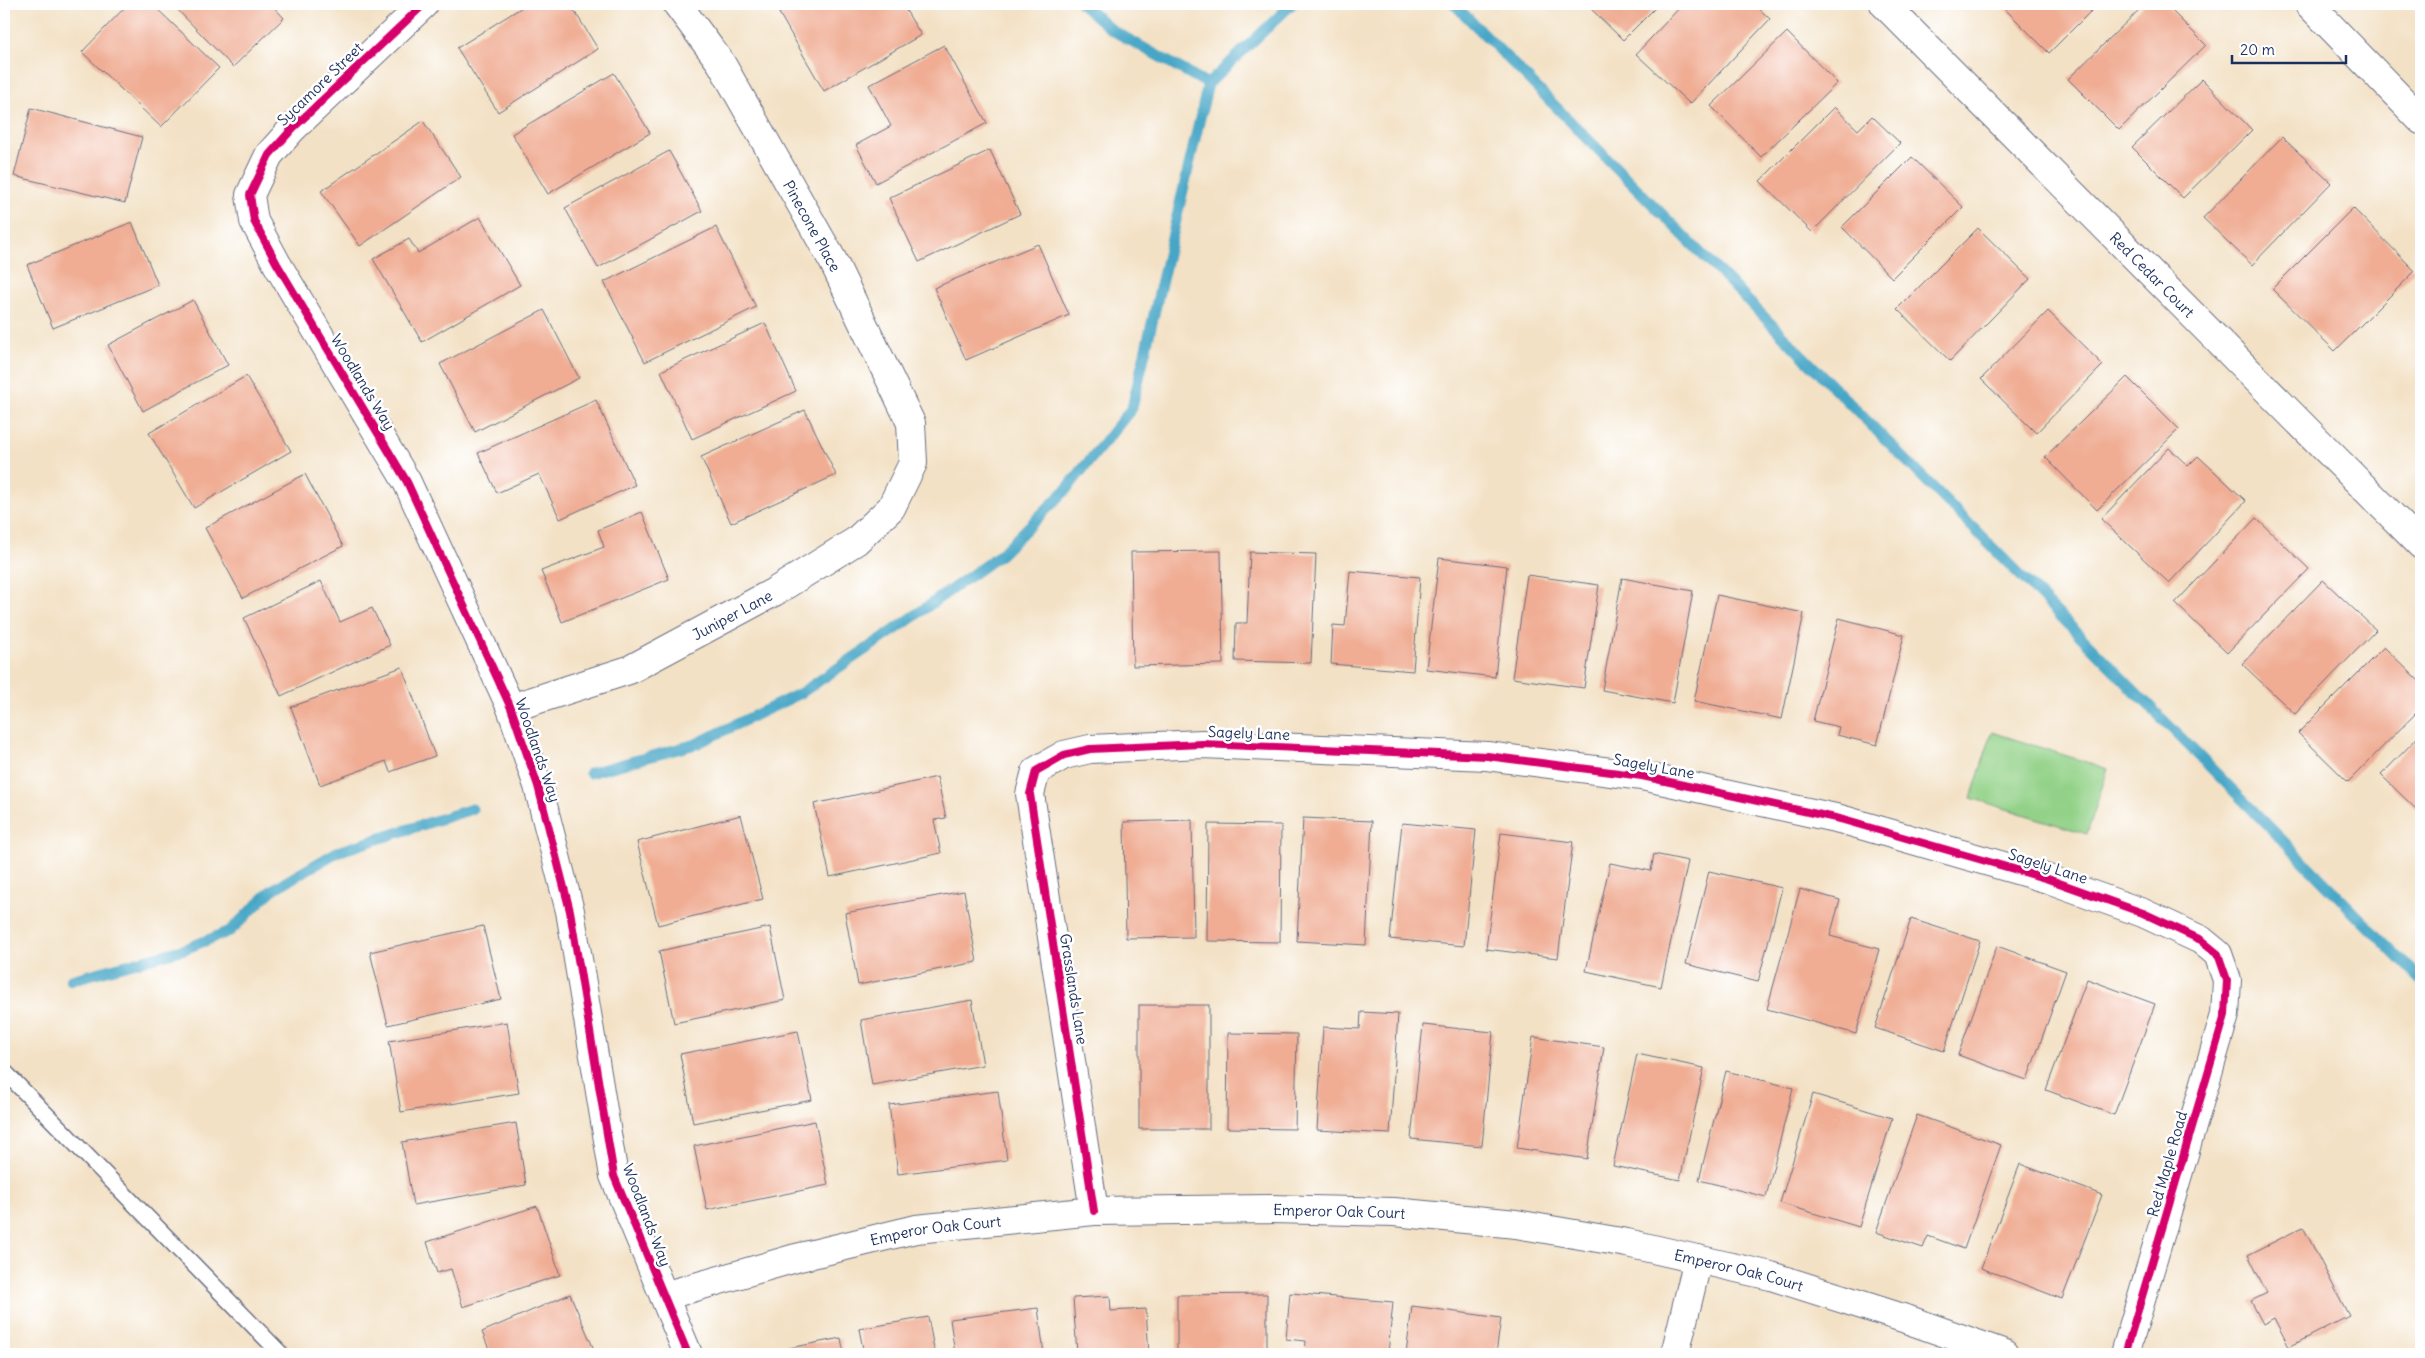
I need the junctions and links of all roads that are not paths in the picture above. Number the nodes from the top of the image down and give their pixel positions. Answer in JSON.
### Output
{"nodes":[{"id":1,"x":424,"y":4,"type":"edge"},
{"id":2,"x":677,"y":4,"type":"edge"},
{"id":3,"x":1884,"y":4,"type":"edge"},
{"id":4,"x":2309,"y":4,"type":"edge"},
{"id":5,"x":2421,"y":120,"type":"edge"},
{"id":6,"x":250,"y":195,"type":"joint"},
{"id":7,"x":913,"y":463,"type":"joint"},
{"id":8,"x":2421,"y":545,"type":"edge"},
{"id":9,"x":511,"y":708,"type":"junction"},
{"id":10,"x":1036,"y":771,"type":"joint"},
{"id":11,"x":2227,"y":980,"type":"joint"},
{"id":12,"x":4,"y":1071,"type":"edge"},
{"id":13,"x":1094,"y":1211,"type":"junction"},
{"id":14,"x":1698,"y":1260,"type":"junction"},
{"id":15,"x":664,"y":1296,"type":"junction"},
{"id":16,"x":282,"y":1354,"type":"edge"},
{"id":17,"x":688,"y":1354,"type":"edge"},
{"id":18,"x":1675,"y":1354,"type":"edge"},
{"id":19,"x":2005,"y":1354,"type":"edge"},
{"id":20,"x":2125,"y":1354,"type":"edge"}],
"edges":[{"from":1,"to":6,"type":"street","name":"Sycamore Street"},
{"from":2,"to":7,"type":"street","name":"Pinecone Place"},
{"from":3,"to":8,"type":"street","name":"Red Cedar Court"},
{"from":4,"to":5,"type":"street"},
{"from":6,"to":9,"type":"street","name":"Woodlands Way"},
{"from":7,"to":9,"type":"street","name":"Juniper Lane"},
{"from":9,"to":15,"type":"street","name":"Woodlands Way"},
{"from":10,"to":11,"type":"street","name":"Sagely Lane"},
{"from":10,"to":13,"type":"street","name":"Grasslands Lane"},
{"from":11,"to":20,"type":"street","name":"Red Maple Road"},
{"from":12,"to":16,"type":"lane"},
{"from":13,"to":14,"type":"street","name":"Emperor Oak Court"},
{"from":13,"to":15,"type":"street","name":"Emperor Oak Court"},
{"from":14,"to":18,"type":"street"},
{"from":14,"to":19,"type":"street","name":"Emperor Oak Court"},
{"from":15,"to":17,"type":"street","name":"Woodlands Way"}]}
